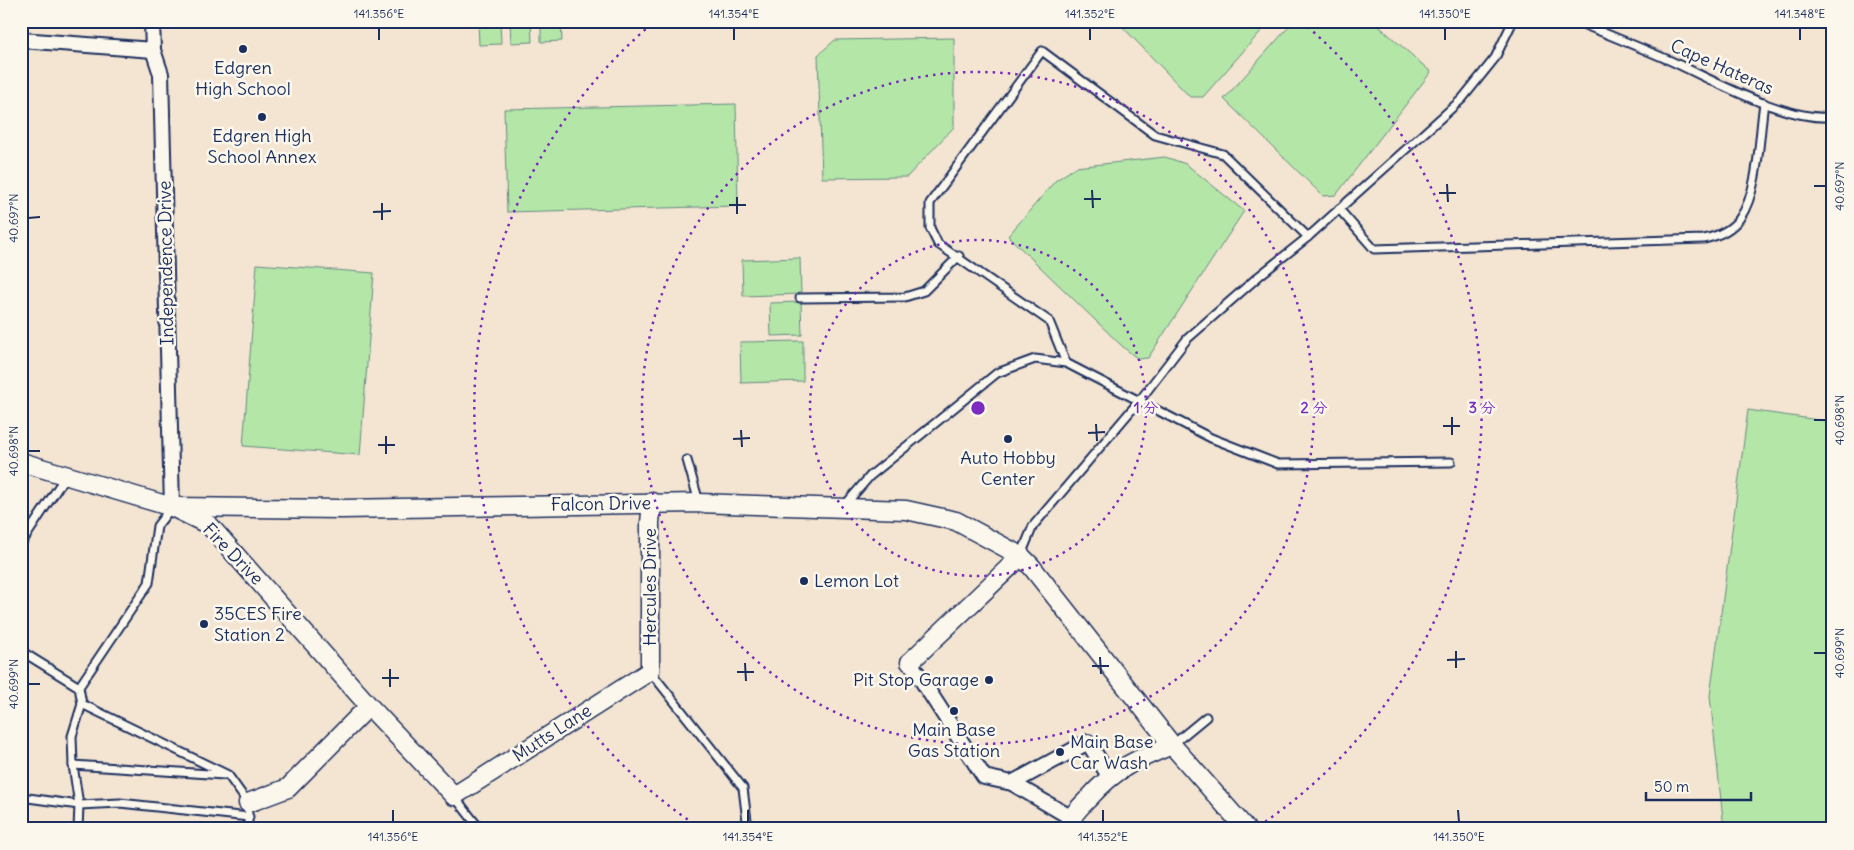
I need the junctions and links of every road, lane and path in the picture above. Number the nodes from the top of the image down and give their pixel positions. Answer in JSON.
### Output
{"nodes":[{"id":1,"x":152,"y":21,"type":"edge"},
{"id":2,"x":1513,"y":21,"type":"edge"},
{"id":3,"x":1575,"y":21,"type":"edge"},
{"id":4,"x":21,"y":40,"type":"edge"},
{"id":5,"x":153,"y":50,"type":"junction"},
{"id":6,"x":1764,"y":103,"type":"junction"},
{"id":7,"x":1833,"y":117,"type":"edge"},
{"id":8,"x":1339,"y":209,"type":"junction"},
{"id":9,"x":1308,"y":237,"type":"junction"},
{"id":10,"x":959,"y":256,"type":"junction"},
{"id":11,"x":800,"y":298,"type":"dead end"},
{"id":12,"x":1066,"y":363,"type":"junction"},
{"id":13,"x":1140,"y":400,"type":"junction"},
{"id":14,"x":688,"y":460,"type":"dead end"},
{"id":15,"x":21,"y":462,"type":"edge"},
{"id":16,"x":1451,"y":462,"type":"dead end"},
{"id":17,"x":67,"y":475,"type":"junction"},
{"id":18,"x":652,"y":502,"type":"junction"},
{"id":19,"x":699,"y":503,"type":"junction"},
{"id":20,"x":172,"y":507,"type":"junction"},
{"id":21,"x":844,"y":507,"type":"junction"},
{"id":22,"x":24,"y":536,"type":"edge"},
{"id":23,"x":21,"y":544,"type":"edge"},
{"id":24,"x":1021,"y":556,"type":"junction"},
{"id":25,"x":21,"y":651,"type":"edge"},
{"id":26,"x":910,"y":662,"type":"joint"},
{"id":27,"x":650,"y":671,"type":"junction"},
{"id":28,"x":79,"y":687,"type":"junction"},
{"id":29,"x":82,"y":704,"type":"junction"},
{"id":30,"x":369,"y":706,"type":"junction"},
{"id":31,"x":1206,"y":717,"type":"dead end"},
{"id":32,"x":1172,"y":746,"type":"junction"},
{"id":33,"x":73,"y":765,"type":"junction"},
{"id":34,"x":228,"y":776,"type":"junction"},
{"id":35,"x":1109,"y":776,"type":"junction"},
{"id":36,"x":1012,"y":784,"type":"junction"},
{"id":37,"x":454,"y":796,"type":"junction"},
{"id":38,"x":21,"y":798,"type":"edge"},
{"id":39,"x":79,"y":805,"type":"junction"},
{"id":40,"x":248,"y":810,"type":"junction"},
{"id":41,"x":1069,"y":823,"type":"edge"},
{"id":42,"x":78,"y":829,"type":"edge"},
{"id":43,"x":248,"y":829,"type":"edge"},
{"id":44,"x":480,"y":829,"type":"edge"},
{"id":45,"x":748,"y":829,"type":"edge"},
{"id":46,"x":1246,"y":829,"type":"edge"}],
"edges":[{"from":1,"to":5,"type":"street","name":"Independence Drive"},
{"from":2,"to":8,"type":"lane"},
{"from":3,"to":6,"type":"lane","name":"Cape Hateras"},
{"from":4,"to":5,"type":"street"},
{"from":5,"to":20,"type":"street","name":"Independence Drive"},
{"from":6,"to":7,"type":"lane","name":"Cape Hateras"},
{"from":6,"to":8,"type":"lane"},
{"from":8,"to":9,"type":"lane"},
{"from":9,"to":10,"type":"lane"},
{"from":9,"to":13,"type":"lane"},
{"from":10,"to":11,"type":"lane"},
{"from":10,"to":12,"type":"lane"},
{"from":12,"to":13,"type":"lane"},
{"from":12,"to":21,"type":"lane"},
{"from":13,"to":16,"type":"lane"},
{"from":13,"to":24,"type":"lane"},
{"from":14,"to":19,"type":"lane"},
{"from":15,"to":17,"type":"street"},
{"from":17,"to":20,"type":"street"},
{"from":17,"to":22,"type":"lane"},
{"from":18,"to":19,"type":"street","name":"Falcon Drive"},
{"from":18,"to":20,"type":"street","name":"Falcon Drive"},
{"from":18,"to":27,"type":"street","name":"Hercules Drive"},
{"from":19,"to":21,"type":"street","name":"Falcon Drive"},
{"from":20,"to":28,"type":"lane"},
{"from":20,"to":30,"type":"street","name":"Fire Drive"},
{"from":21,"to":24,"type":"street","name":"Falcon Drive"},
{"from":22,"to":23,"type":"lane"},
{"from":24,"to":26,"type":"street"},
{"from":24,"to":32,"type":"street"},
{"from":25,"to":28,"type":"lane"},
{"from":26,"to":36,"type":"street"},
{"from":27,"to":37,"type":"street","name":"Mutts Lane"},
{"from":27,"to":45,"type":"lane"},
{"from":28,"to":29,"type":"lane"},
{"from":29,"to":33,"type":"lane"},
{"from":29,"to":34,"type":"lane"},
{"from":30,"to":37,"type":"street","name":"Fire Drive"},
{"from":30,"to":40,"type":"street"},
{"from":31,"to":32,"type":"lane"},
{"from":32,"to":35,"type":"street"},
{"from":32,"to":46,"type":"street"},
{"from":33,"to":34,"type":"lane"},
{"from":33,"to":39,"type":"lane"},
{"from":34,"to":40,"type":"lane"},
{"from":35,"to":36,"type":"street"},
{"from":35,"to":41,"type":"street"},
{"from":36,"to":41,"type":"street"},
{"from":37,"to":44,"type":"lane"},
{"from":38,"to":39,"type":"lane"},
{"from":39,"to":40,"type":"lane"},
{"from":39,"to":42,"type":"lane"},
{"from":40,"to":43,"type":"lane"}]}
